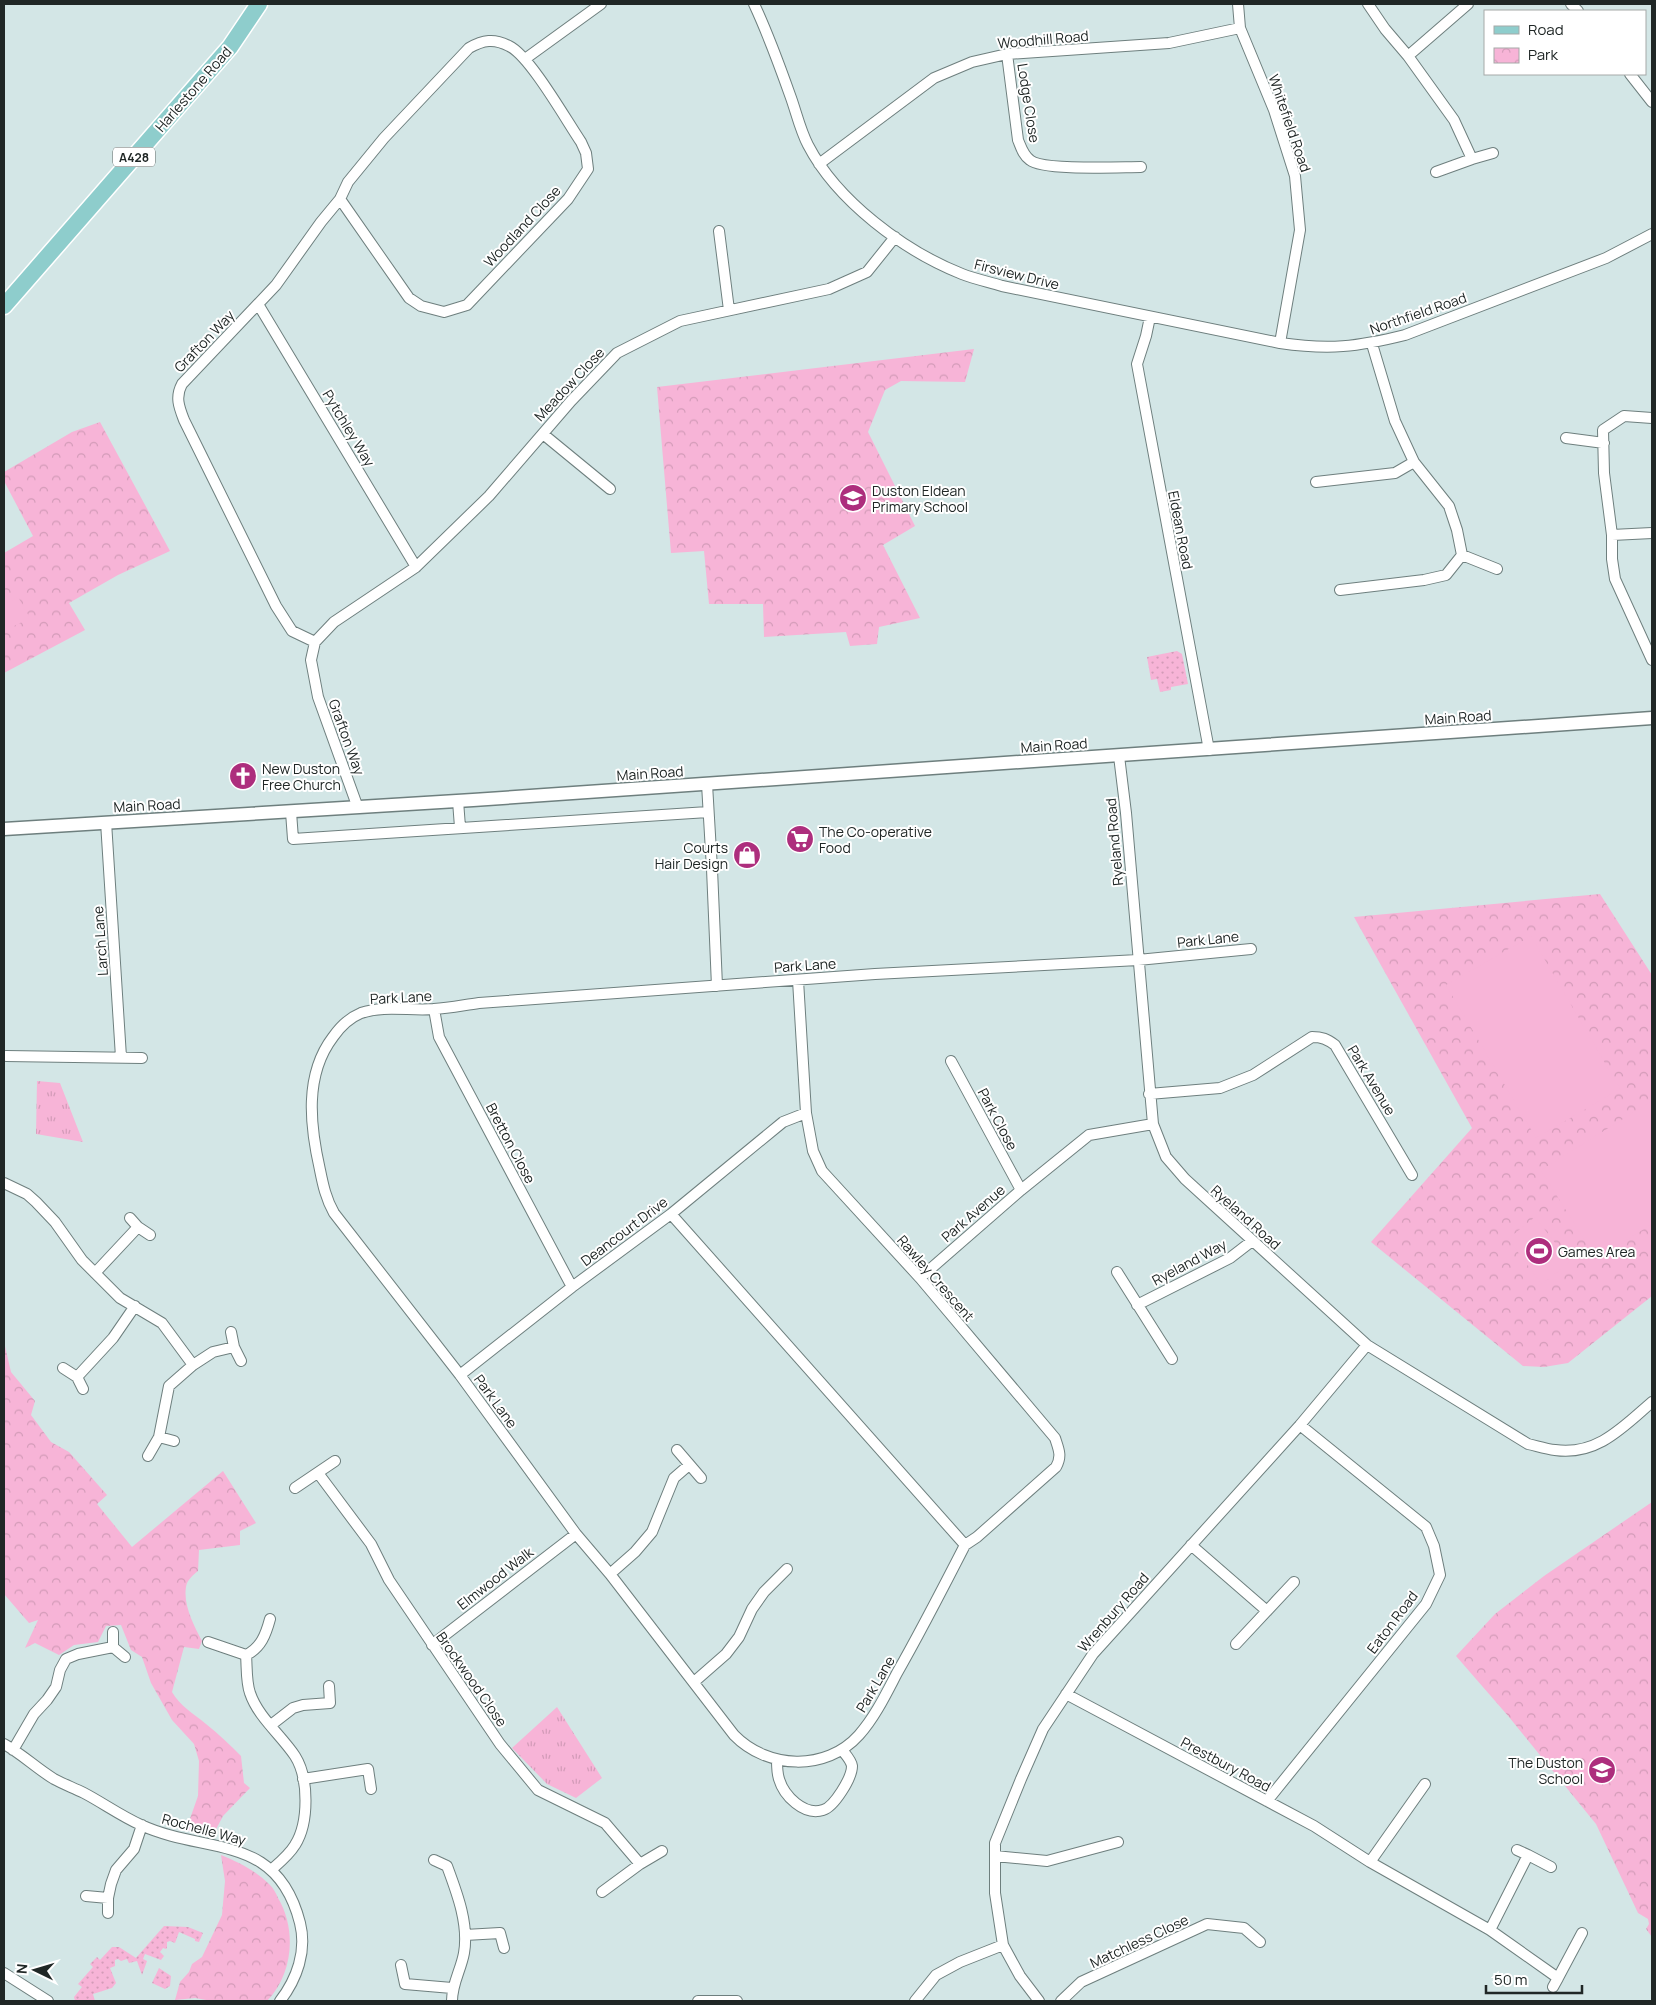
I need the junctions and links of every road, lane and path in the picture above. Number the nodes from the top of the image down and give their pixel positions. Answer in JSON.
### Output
{"nodes":[{"id":1,"x":259,"y":4,"type":"edge"},
{"id":2,"x":601,"y":4,"type":"edge"},
{"id":3,"x":754,"y":4,"type":"edge"},
{"id":4,"x":1238,"y":4,"type":"edge"},
{"id":5,"x":1368,"y":4,"type":"edge"},
{"id":6,"x":1468,"y":4,"type":"edge"},
{"id":7,"x":1240,"y":28,"type":"junction"},
{"id":8,"x":1008,"y":54,"type":"junction"},
{"id":9,"x":1408,"y":56,"type":"junction"},
{"id":10,"x":525,"y":59,"type":"junction"},
{"id":11,"x":1631,"y":75,"type":"edge"},
{"id":12,"x":1652,"y":102,"type":"edge"},
{"id":13,"x":1493,"y":153,"type":"dead end"},
{"id":14,"x":1472,"y":159,"type":"junction"},
{"id":15,"x":819,"y":164,"type":"junction"},
{"id":16,"x":1142,"y":167,"type":"dead end"},
{"id":17,"x":1436,"y":172,"type":"dead end"},
{"id":18,"x":340,"y":199,"type":"junction"},
{"id":19,"x":719,"y":231,"type":"dead end"},
{"id":20,"x":1652,"y":234,"type":"edge"},
{"id":21,"x":895,"y":237,"type":"junction"},
{"id":22,"x":258,"y":304,"type":"junction"},
{"id":23,"x":4,"y":306,"type":"edge"},
{"id":24,"x":729,"y":310,"type":"junction"},
{"id":25,"x":1150,"y":317,"type":"junction"},
{"id":26,"x":1280,"y":343,"type":"junction"},
{"id":27,"x":1372,"y":344,"type":"junction"},
{"id":28,"x":1652,"y":418,"type":"edge"},
{"id":29,"x":543,"y":434,"type":"junction"},
{"id":30,"x":1566,"y":438,"type":"dead end"},
{"id":31,"x":1604,"y":443,"type":"junction"},
{"id":32,"x":1414,"y":462,"type":"junction"},
{"id":33,"x":1316,"y":482,"type":"dead end"},
{"id":34,"x":610,"y":489,"type":"dead end"},
{"id":35,"x":1652,"y":533,"type":"edge"},
{"id":36,"x":1612,"y":535,"type":"junction"},
{"id":37,"x":1462,"y":555,"type":"junction"},
{"id":38,"x":416,"y":567,"type":"junction"},
{"id":39,"x":1497,"y":569,"type":"dead end"},
{"id":40,"x":1340,"y":590,"type":"dead end"},
{"id":41,"x":314,"y":642,"type":"junction"},
{"id":42,"x":1652,"y":660,"type":"edge"},
{"id":43,"x":1652,"y":718,"type":"edge"},
{"id":44,"x":1209,"y":750,"type":"junction"},
{"id":45,"x":1119,"y":756,"type":"junction"},
{"id":46,"x":707,"y":784,"type":"junction"},
{"id":47,"x":458,"y":801,"type":"junction"},
{"id":48,"x":358,"y":808,"type":"junction"},
{"id":49,"x":291,"y":812,"type":"junction"},
{"id":50,"x":708,"y":812,"type":"junction"},
{"id":51,"x":106,"y":822,"type":"junction"},
{"id":52,"x":460,"y":827,"type":"junction"},
{"id":53,"x":4,"y":829,"type":"edge"},
{"id":54,"x":1251,"y":949,"type":"dead end"},
{"id":55,"x":1138,"y":960,"type":"junction"},
{"id":56,"x":798,"y":980,"type":"junction"},
{"id":57,"x":717,"y":986,"type":"junction"},
{"id":58,"x":434,"y":1009,"type":"junction"},
{"id":59,"x":6,"y":1056,"type":"dead end"},
{"id":60,"x":121,"y":1057,"type":"junction"},
{"id":61,"x":142,"y":1058,"type":"dead end"},
{"id":62,"x":951,"y":1062,"type":"dead end"},
{"id":63,"x":1149,"y":1094,"type":"junction"},
{"id":64,"x":806,"y":1113,"type":"junction"},
{"id":65,"x":1152,"y":1124,"type":"junction"},
{"id":66,"x":1412,"y":1175,"type":"dead end"},
{"id":67,"x":4,"y":1183,"type":"edge"},
{"id":68,"x":1021,"y":1190,"type":"junction"},
{"id":69,"x":670,"y":1214,"type":"junction"},
{"id":70,"x":130,"y":1218,"type":"dead end"},
{"id":71,"x":138,"y":1227,"type":"junction"},
{"id":72,"x":150,"y":1235,"type":"dead end"},
{"id":73,"x":1252,"y":1241,"type":"junction"},
{"id":74,"x":1116,"y":1272,"type":"dead end"},
{"id":75,"x":95,"y":1273,"type":"junction"},
{"id":76,"x":920,"y":1278,"type":"junction"},
{"id":77,"x":572,"y":1287,"type":"junction"},
{"id":78,"x":1137,"y":1305,"type":"junction"},
{"id":79,"x":136,"y":1306,"type":"junction"},
{"id":80,"x":231,"y":1332,"type":"dead end"},
{"id":81,"x":1367,"y":1345,"type":"junction"},
{"id":82,"x":234,"y":1347,"type":"junction"},
{"id":83,"x":1172,"y":1359,"type":"dead end"},
{"id":84,"x":241,"y":1361,"type":"dead end"},
{"id":85,"x":193,"y":1365,"type":"junction"},
{"id":86,"x":63,"y":1368,"type":"dead end"},
{"id":87,"x":460,"y":1376,"type":"junction"},
{"id":88,"x":77,"y":1377,"type":"junction"},
{"id":89,"x":83,"y":1389,"type":"dead end"},
{"id":90,"x":1652,"y":1402,"type":"edge"},
{"id":91,"x":1300,"y":1425,"type":"junction"},
{"id":92,"x":158,"y":1437,"type":"junction"},
{"id":93,"x":174,"y":1441,"type":"dead end"},
{"id":94,"x":677,"y":1450,"type":"dead end"},
{"id":95,"x":148,"y":1456,"type":"dead end"},
{"id":96,"x":335,"y":1461,"type":"dead end"},
{"id":97,"x":689,"y":1465,"type":"junction"},
{"id":98,"x":318,"y":1473,"type":"junction"},
{"id":99,"x":701,"y":1478,"type":"dead end"},
{"id":100,"x":295,"y":1488,"type":"dead end"},
{"id":101,"x":576,"y":1534,"type":"junction"},
{"id":102,"x":1191,"y":1545,"type":"junction"},
{"id":103,"x":965,"y":1546,"type":"junction"},
{"id":104,"x":788,"y":1569,"type":"dead end"},
{"id":105,"x":610,"y":1574,"type":"junction"},
{"id":106,"x":1294,"y":1582,"type":"dead end"},
{"id":107,"x":1267,"y":1612,"type":"junction"},
{"id":108,"x":270,"y":1619,"type":"dead end"},
{"id":109,"x":923,"y":1627,"type":"joint"},
{"id":110,"x":113,"y":1632,"type":"dead end"},
{"id":111,"x":208,"y":1642,"type":"dead end"},
{"id":112,"x":1236,"y":1644,"type":"dead end"},
{"id":113,"x":432,"y":1645,"type":"junction"},
{"id":114,"x":113,"y":1646,"type":"junction"},
{"id":115,"x":246,"y":1655,"type":"junction"},
{"id":116,"x":125,"y":1657,"type":"dead end"},
{"id":117,"x":694,"y":1682,"type":"junction"},
{"id":118,"x":329,"y":1686,"type":"dead end"},
{"id":119,"x":1066,"y":1694,"type":"junction"},
{"id":120,"x":271,"y":1725,"type":"junction"},
{"id":121,"x":4,"y":1744,"type":"edge"},
{"id":122,"x":14,"y":1750,"type":"junction"},
{"id":123,"x":842,"y":1750,"type":"junction"},
{"id":124,"x":777,"y":1760,"type":"junction"},
{"id":125,"x":302,"y":1779,"type":"junction"},
{"id":126,"x":1425,"y":1784,"type":"dead end"},
{"id":127,"x":371,"y":1789,"type":"dead end"},
{"id":128,"x":1267,"y":1801,"type":"junction"},
{"id":129,"x":142,"y":1825,"type":"junction"},
{"id":130,"x":1118,"y":1842,"type":"dead end"},
{"id":131,"x":1517,"y":1850,"type":"dead end"},
{"id":132,"x":662,"y":1851,"type":"dead end"},
{"id":133,"x":1528,"y":1855,"type":"junction"},
{"id":134,"x":995,"y":1856,"type":"junction"},
{"id":135,"x":434,"y":1860,"type":"dead end"},
{"id":136,"x":1370,"y":1862,"type":"junction"},
{"id":137,"x":640,"y":1864,"type":"junction"},
{"id":138,"x":1551,"y":1867,"type":"dead end"},
{"id":139,"x":271,"y":1870,"type":"junction"},
{"id":140,"x":602,"y":1892,"type":"dead end"},
{"id":141,"x":86,"y":1896,"type":"dead end"},
{"id":142,"x":108,"y":1898,"type":"junction"},
{"id":143,"x":108,"y":1913,"type":"dead end"},
{"id":144,"x":1490,"y":1930,"type":"junction"},
{"id":145,"x":1582,"y":1933,"type":"dead end"},
{"id":146,"x":465,"y":1935,"type":"junction"},
{"id":147,"x":1260,"y":1942,"type":"dead end"},
{"id":148,"x":1003,"y":1945,"type":"junction"},
{"id":149,"x":504,"y":1948,"type":"dead end"},
{"id":150,"x":400,"y":1965,"type":"dead end"},
{"id":151,"x":4,"y":1973,"type":"edge"},
{"id":152,"x":452,"y":1988,"type":"junction"},
{"id":153,"x":48,"y":2001,"type":"edge"},
{"id":154,"x":280,"y":2001,"type":"edge"},
{"id":155,"x":452,"y":2001,"type":"edge"},
{"id":156,"x":698,"y":2001,"type":"edge"},
{"id":157,"x":737,"y":2001,"type":"edge"},
{"id":158,"x":915,"y":2001,"type":"edge"},
{"id":159,"x":1038,"y":2001,"type":"edge"},
{"id":160,"x":1061,"y":2001,"type":"edge"}],
"edges":[{"from":1,"to":23,"type":"main road","name":"Harlestone Road","number":"A428"},
{"from":2,"to":10,"type":"street"},
{"from":3,"to":15,"type":"street","name":"Firsview Drive"},
{"from":4,"to":7,"type":"street","name":"Whitefield Road"},
{"from":5,"to":9,"type":"street"},
{"from":6,"to":9,"type":"street"},
{"from":7,"to":8,"type":"street","name":"Woodhill Road"},
{"from":7,"to":26,"type":"street","name":"Whitefield Road"},
{"from":8,"to":15,"type":"street","name":"Woodhill Road"},
{"from":8,"to":16,"type":"street","name":"Lodge Close"},
{"from":9,"to":14,"type":"street"},
{"from":10,"to":18,"type":"street","name":"Grafton Way"},
{"from":10,"to":18,"type":"street","name":"Woodland Close"},
{"from":11,"to":12,"type":"street"},
{"from":13,"to":14,"type":"street"},
{"from":14,"to":17,"type":"street"},
{"from":15,"to":21,"type":"street","name":"Firsview Drive"},
{"from":18,"to":22,"type":"street","name":"Grafton Way"},
{"from":19,"to":24,"type":"street"},
{"from":20,"to":27,"type":"street","name":"Northfield Road"},
{"from":21,"to":24,"type":"street","name":"Meadow Close"},
{"from":21,"to":25,"type":"street","name":"Firsview Drive"},
{"from":22,"to":38,"type":"street","name":"Pytchley Way"},
{"from":22,"to":41,"type":"street","name":"Grafton Way"},
{"from":24,"to":29,"type":"street","name":"Meadow Close"},
{"from":25,"to":26,"type":"street","name":"Northfield Road"},
{"from":25,"to":44,"type":"street","name":"Eldean Road"},
{"from":26,"to":27,"type":"street","name":"Northfield Road"},
{"from":27,"to":32,"type":"street"},
{"from":28,"to":31,"type":"street"},
{"from":29,"to":34,"type":"street"},
{"from":29,"to":38,"type":"street","name":"Meadow Close"},
{"from":30,"to":31,"type":"street"},
{"from":31,"to":36,"type":"street"},
{"from":32,"to":33,"type":"street"},
{"from":32,"to":37,"type":"street"},
{"from":35,"to":36,"type":"street"},
{"from":36,"to":42,"type":"street"},
{"from":37,"to":39,"type":"street"},
{"from":37,"to":40,"type":"street"},
{"from":38,"to":41,"type":"street","name":"Meadow Close"},
{"from":41,"to":48,"type":"street","name":"Grafton Way"},
{"from":43,"to":44,"type":"street","name":"Main Road"},
{"from":44,"to":45,"type":"street","name":"Main Road"},
{"from":45,"to":46,"type":"street","name":"Main Road"},
{"from":45,"to":55,"type":"street","name":"Ryeland Road"},
{"from":46,"to":47,"type":"street","name":"Main Road"},
{"from":46,"to":50,"type":"street"},
{"from":47,"to":48,"type":"street","name":"Main Road"},
{"from":47,"to":52,"type":"street"},
{"from":48,"to":49,"type":"street","name":"Main Road"},
{"from":49,"to":51,"type":"street","name":"Main Road"},
{"from":49,"to":52,"type":"street"},
{"from":50,"to":52,"type":"street"},
{"from":50,"to":57,"type":"street"},
{"from":51,"to":53,"type":"street","name":"Main Road"},
{"from":51,"to":60,"type":"street","name":"Larch Lane"},
{"from":54,"to":55,"type":"street","name":"Park Lane"},
{"from":55,"to":56,"type":"street","name":"Park Lane"},
{"from":55,"to":63,"type":"street","name":"Ryeland Road"},
{"from":56,"to":57,"type":"street","name":"Park Lane"},
{"from":56,"to":64,"type":"street","name":"Rawley Crescent"},
{"from":57,"to":58,"type":"street","name":"Park Lane"},
{"from":58,"to":77,"type":"street","name":"Bretton Close"},
{"from":58,"to":87,"type":"street","name":"Park Lane"},
{"from":59,"to":60,"type":"street"},
{"from":60,"to":61,"type":"street"},
{"from":62,"to":68,"type":"street","name":"Park Close"},
{"from":63,"to":65,"type":"street","name":"Ryeland Road"},
{"from":63,"to":66,"type":"street","name":"Park Avenue"},
{"from":64,"to":69,"type":"street","name":"Deancourt Drive"},
{"from":64,"to":76,"type":"street","name":"Rawley Crescent"},
{"from":65,"to":68,"type":"street","name":"Park Avenue"},
{"from":65,"to":73,"type":"street","name":"Ryeland Road"},
{"from":67,"to":75,"type":"street"},
{"from":68,"to":76,"type":"street","name":"Park Avenue"},
{"from":69,"to":77,"type":"street","name":"Deancourt Drive"},
{"from":69,"to":103,"type":"street"},
{"from":70,"to":71,"type":"street"},
{"from":71,"to":72,"type":"street"},
{"from":71,"to":75,"type":"street"},
{"from":73,"to":78,"type":"street","name":"Ryeland Way"},
{"from":73,"to":81,"type":"street","name":"Ryeland Road"},
{"from":74,"to":78,"type":"street"},
{"from":75,"to":79,"type":"street"},
{"from":76,"to":103,"type":"street","name":"Rawley Crescent"},
{"from":77,"to":87,"type":"street","name":"Deancourt Drive"},
{"from":78,"to":83,"type":"street"},
{"from":79,"to":85,"type":"street"},
{"from":79,"to":88,"type":"street"},
{"from":80,"to":82,"type":"street"},
{"from":81,"to":90,"type":"street","name":"Ryeland Road"},
{"from":81,"to":91,"type":"street","name":"Wrenbury Road"},
{"from":82,"to":84,"type":"street"},
{"from":82,"to":85,"type":"street"},
{"from":85,"to":92,"type":"street"},
{"from":86,"to":88,"type":"street"},
{"from":87,"to":101,"type":"street","name":"Park Lane"},
{"from":88,"to":89,"type":"street"},
{"from":91,"to":102,"type":"street","name":"Wrenbury Road"},
{"from":91,"to":128,"type":"street","name":"Eaton Road"},
{"from":92,"to":93,"type":"street"},
{"from":92,"to":95,"type":"street"},
{"from":94,"to":97,"type":"street"},
{"from":96,"to":98,"type":"street"},
{"from":97,"to":99,"type":"street"},
{"from":97,"to":105,"type":"street"},
{"from":98,"to":100,"type":"street"},
{"from":98,"to":113,"type":"street","name":"Brockwood Close"},
{"from":101,"to":105,"type":"street","name":"Park Lane"},
{"from":101,"to":113,"type":"street","name":"Elmwood Walk"},
{"from":102,"to":107,"type":"street"},
{"from":102,"to":119,"type":"street","name":"Wrenbury Road"},
{"from":103,"to":109,"type":"street","name":"Rawley Crescent"},
{"from":104,"to":117,"type":"street"},
{"from":105,"to":117,"type":"street","name":"Park Lane"},
{"from":106,"to":107,"type":"street"},
{"from":107,"to":112,"type":"street"},
{"from":108,"to":115,"type":"street"},
{"from":109,"to":123,"type":"street","name":"Park Lane"},
{"from":110,"to":114,"type":"street"},
{"from":111,"to":115,"type":"street"},
{"from":113,"to":137,"type":"street","name":"Brockwood Close"},
{"from":114,"to":116,"type":"street"},
{"from":114,"to":122,"type":"street"},
{"from":115,"to":120,"type":"street"},
{"from":117,"to":124,"type":"street","name":"Park Lane"},
{"from":118,"to":120,"type":"street"},
{"from":119,"to":128,"type":"street","name":"Prestbury Road"},
{"from":119,"to":134,"type":"street","name":"Wrenbury Road"},
{"from":120,"to":125,"type":"street"},
{"from":121,"to":122,"type":"street","name":"Rochelle Way"},
{"from":122,"to":129,"type":"street","name":"Rochelle Way"},
{"from":123,"to":124,"type":"street","name":"Park Lane"},
{"from":123,"to":124,"type":"street"},
{"from":125,"to":127,"type":"street"},
{"from":125,"to":139,"type":"street"},
{"from":126,"to":136,"type":"street"},
{"from":128,"to":136,"type":"street","name":"Prestbury Road"},
{"from":129,"to":139,"type":"street","name":"Rochelle Way"},
{"from":129,"to":142,"type":"street"},
{"from":130,"to":134,"type":"street"},
{"from":131,"to":133,"type":"street"},
{"from":132,"to":137,"type":"street"},
{"from":133,"to":138,"type":"street"},
{"from":133,"to":144,"type":"street"},
{"from":134,"to":148,"type":"street","name":"Wrenbury Road"},
{"from":135,"to":146,"type":"street"},
{"from":136,"to":144,"type":"street","name":"Prestbury Road"},
{"from":137,"to":140,"type":"street"},
{"from":139,"to":154,"type":"street","name":"Rochelle Way"},
{"from":141,"to":142,"type":"street"},
{"from":142,"to":143,"type":"street"},
{"from":144,"to":145,"type":"street","name":"Prestbury Road"},
{"from":146,"to":149,"type":"street"},
{"from":146,"to":152,"type":"street"},
{"from":147,"to":160,"type":"street","name":"Matchless Close"},
{"from":148,"to":158,"type":"street"},
{"from":148,"to":159,"type":"street","name":"Wrenbury Road"},
{"from":150,"to":152,"type":"street"},
{"from":151,"to":153,"type":"street"},
{"from":152,"to":155,"type":"street"},
{"from":156,"to":157,"type":"street"}]}
